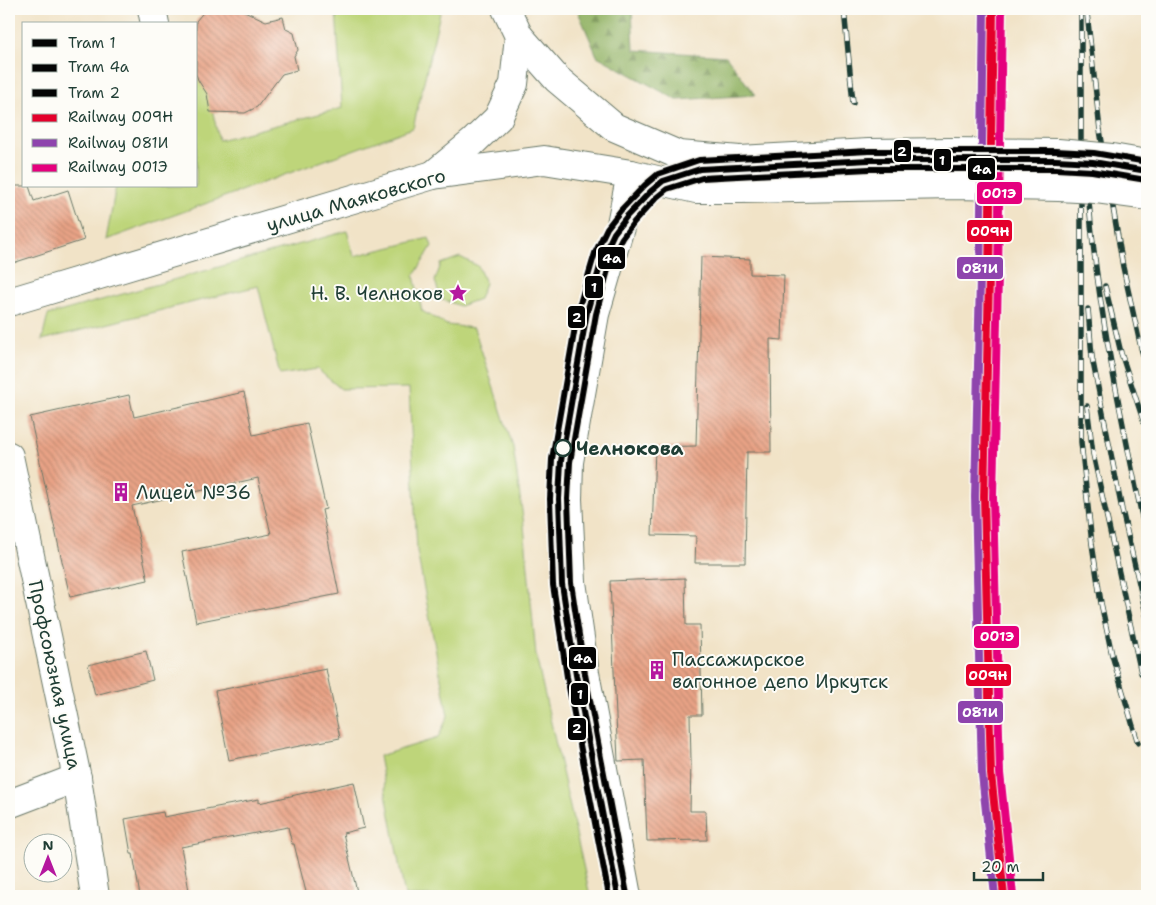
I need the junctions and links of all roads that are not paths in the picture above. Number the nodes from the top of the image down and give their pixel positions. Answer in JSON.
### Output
{"nodes":[{"id":1,"x":152,"y":9,"type":"edge"},
{"id":2,"x":506,"y":9,"type":"edge"},
{"id":3,"x":155,"y":22,"type":"edge"},
{"id":4,"x":519,"y":36,"type":"junction"},
{"id":5,"x":675,"y":154,"type":"junction"},
{"id":6,"x":1147,"y":164,"type":"edge"},
{"id":7,"x":631,"y":174,"type":"junction"},
{"id":8,"x":433,"y":175,"type":"junction"},
{"id":9,"x":1147,"y":196,"type":"edge"},
{"id":10,"x":9,"y":302,"type":"edge"},
{"id":11,"x":9,"y":456,"type":"edge"},
{"id":12,"x":77,"y":778,"type":"junction"},
{"id":13,"x":9,"y":804,"type":"edge"},
{"id":14,"x":95,"y":896,"type":"edge"},
{"id":15,"x":627,"y":896,"type":"edge"}],
"edges":[{"from":1,"to":3,"type":"main road"},
{"from":2,"to":4,"type":"main road"},
{"from":4,"to":5,"type":"main road"},
{"from":4,"to":8,"type":"main road"},
{"from":5,"to":6,"type":"main road","bridge":true},
{"from":5,"to":7,"type":"main road"},
{"from":7,"to":8,"type":"main road","name":"улица Маяковского"},
{"from":7,"to":9,"type":"main road","name":"улица Маяковского","bridge":true},
{"from":7,"to":15,"type":"main road"},
{"from":8,"to":10,"type":"main road","name":"улица Маяковского"},
{"from":11,"to":12,"type":"main road","name":"Профсоюзная улица"},
{"from":12,"to":13,"type":"main road"},
{"from":12,"to":14,"type":"main road","name":"Профсоюзная улица"}]}
